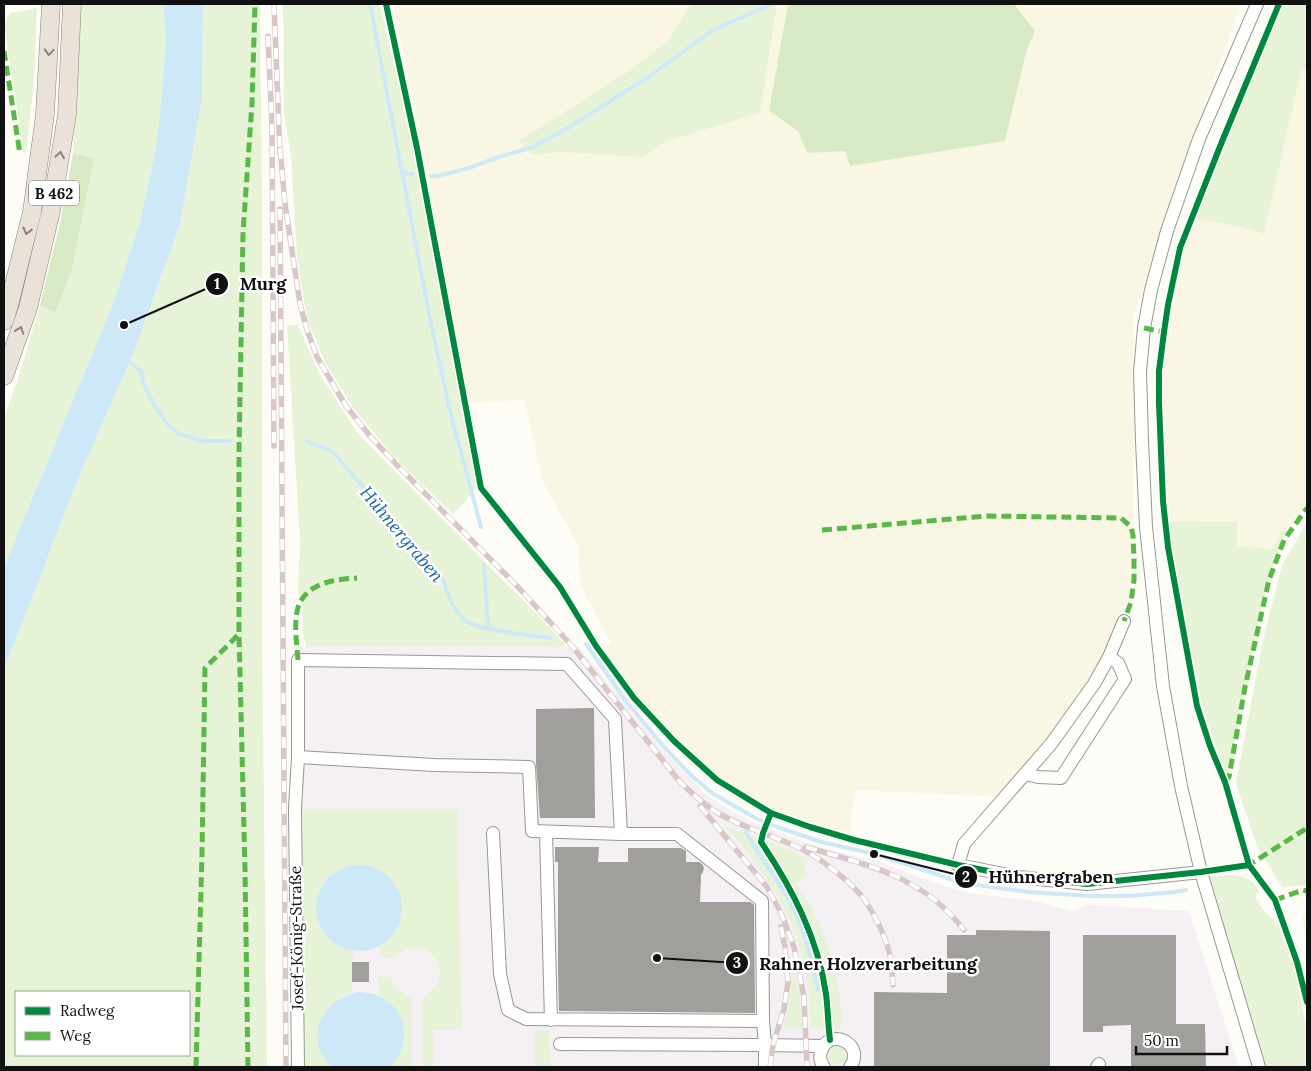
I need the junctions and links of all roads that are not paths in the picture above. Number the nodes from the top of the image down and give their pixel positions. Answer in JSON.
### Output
{"nodes":[{"id":1,"x":51,"y":4,"type":"edge"},
{"id":2,"x":72,"y":4,"type":"edge"},
{"id":3,"x":1257,"y":4,"type":"edge"},
{"id":4,"x":4,"y":320,"type":"edge"},
{"id":5,"x":4,"y":376,"type":"edge"},
{"id":6,"x":1124,"y":621,"type":"dead end"},
{"id":7,"x":1109,"y":657,"type":"junction"},
{"id":8,"x":298,"y":757,"type":"junction"},
{"id":9,"x":1025,"y":774,"type":"junction"},
{"id":10,"x":546,"y":832,"type":"junction"},
{"id":11,"x":493,"y":833,"type":"dead end"},
{"id":12,"x":621,"y":834,"type":"junction"},
{"id":13,"x":1201,"y":872,"type":"junction"},
{"id":14,"x":551,"y":1020,"type":"junction"},
{"id":15,"x":763,"y":1021,"type":"junction"},
{"id":16,"x":560,"y":1044,"type":"dead end"},
{"id":17,"x":765,"y":1045,"type":"junction"},
{"id":18,"x":823,"y":1046,"type":"junction"},
{"id":19,"x":298,"y":1067,"type":"edge"},
{"id":20,"x":765,"y":1067,"type":"edge"},
{"id":21,"x":824,"y":1067,"type":"edge"},
{"id":22,"x":850,"y":1067,"type":"edge"},
{"id":23,"x":1259,"y":1067,"type":"edge"}],
"edges":[{"from":1,"to":4,"type":"highway","number":"B 462","one_way":true},
{"from":5,"to":2,"type":"highway","number":"B 462","one_way":true},
{"from":3,"to":13,"type":"street"},
{"from":6,"to":7,"type":"street"},
{"from":7,"to":9,"type":"street"},
{"from":7,"to":9,"type":"street"},
{"from":8,"to":10,"type":"street"},
{"from":8,"to":12,"type":"street","name":"Josef-König-Straße"},
{"from":8,"to":19,"type":"street","name":"Josef-König-Straße"},
{"from":9,"to":13,"type":"street"},
{"from":10,"to":12,"type":"street"},
{"from":10,"to":14,"type":"street"},
{"from":11,"to":14,"type":"street"},
{"from":12,"to":15,"type":"street"},
{"from":13,"to":23,"type":"street"},
{"from":14,"to":15,"type":"street"},
{"from":15,"to":17,"type":"street"},
{"from":16,"to":17,"type":"street"},
{"from":17,"to":18,"type":"street"},
{"from":17,"to":20,"type":"street"},
{"from":18,"to":21,"type":"street"},
{"from":18,"to":22,"type":"street"}]}
